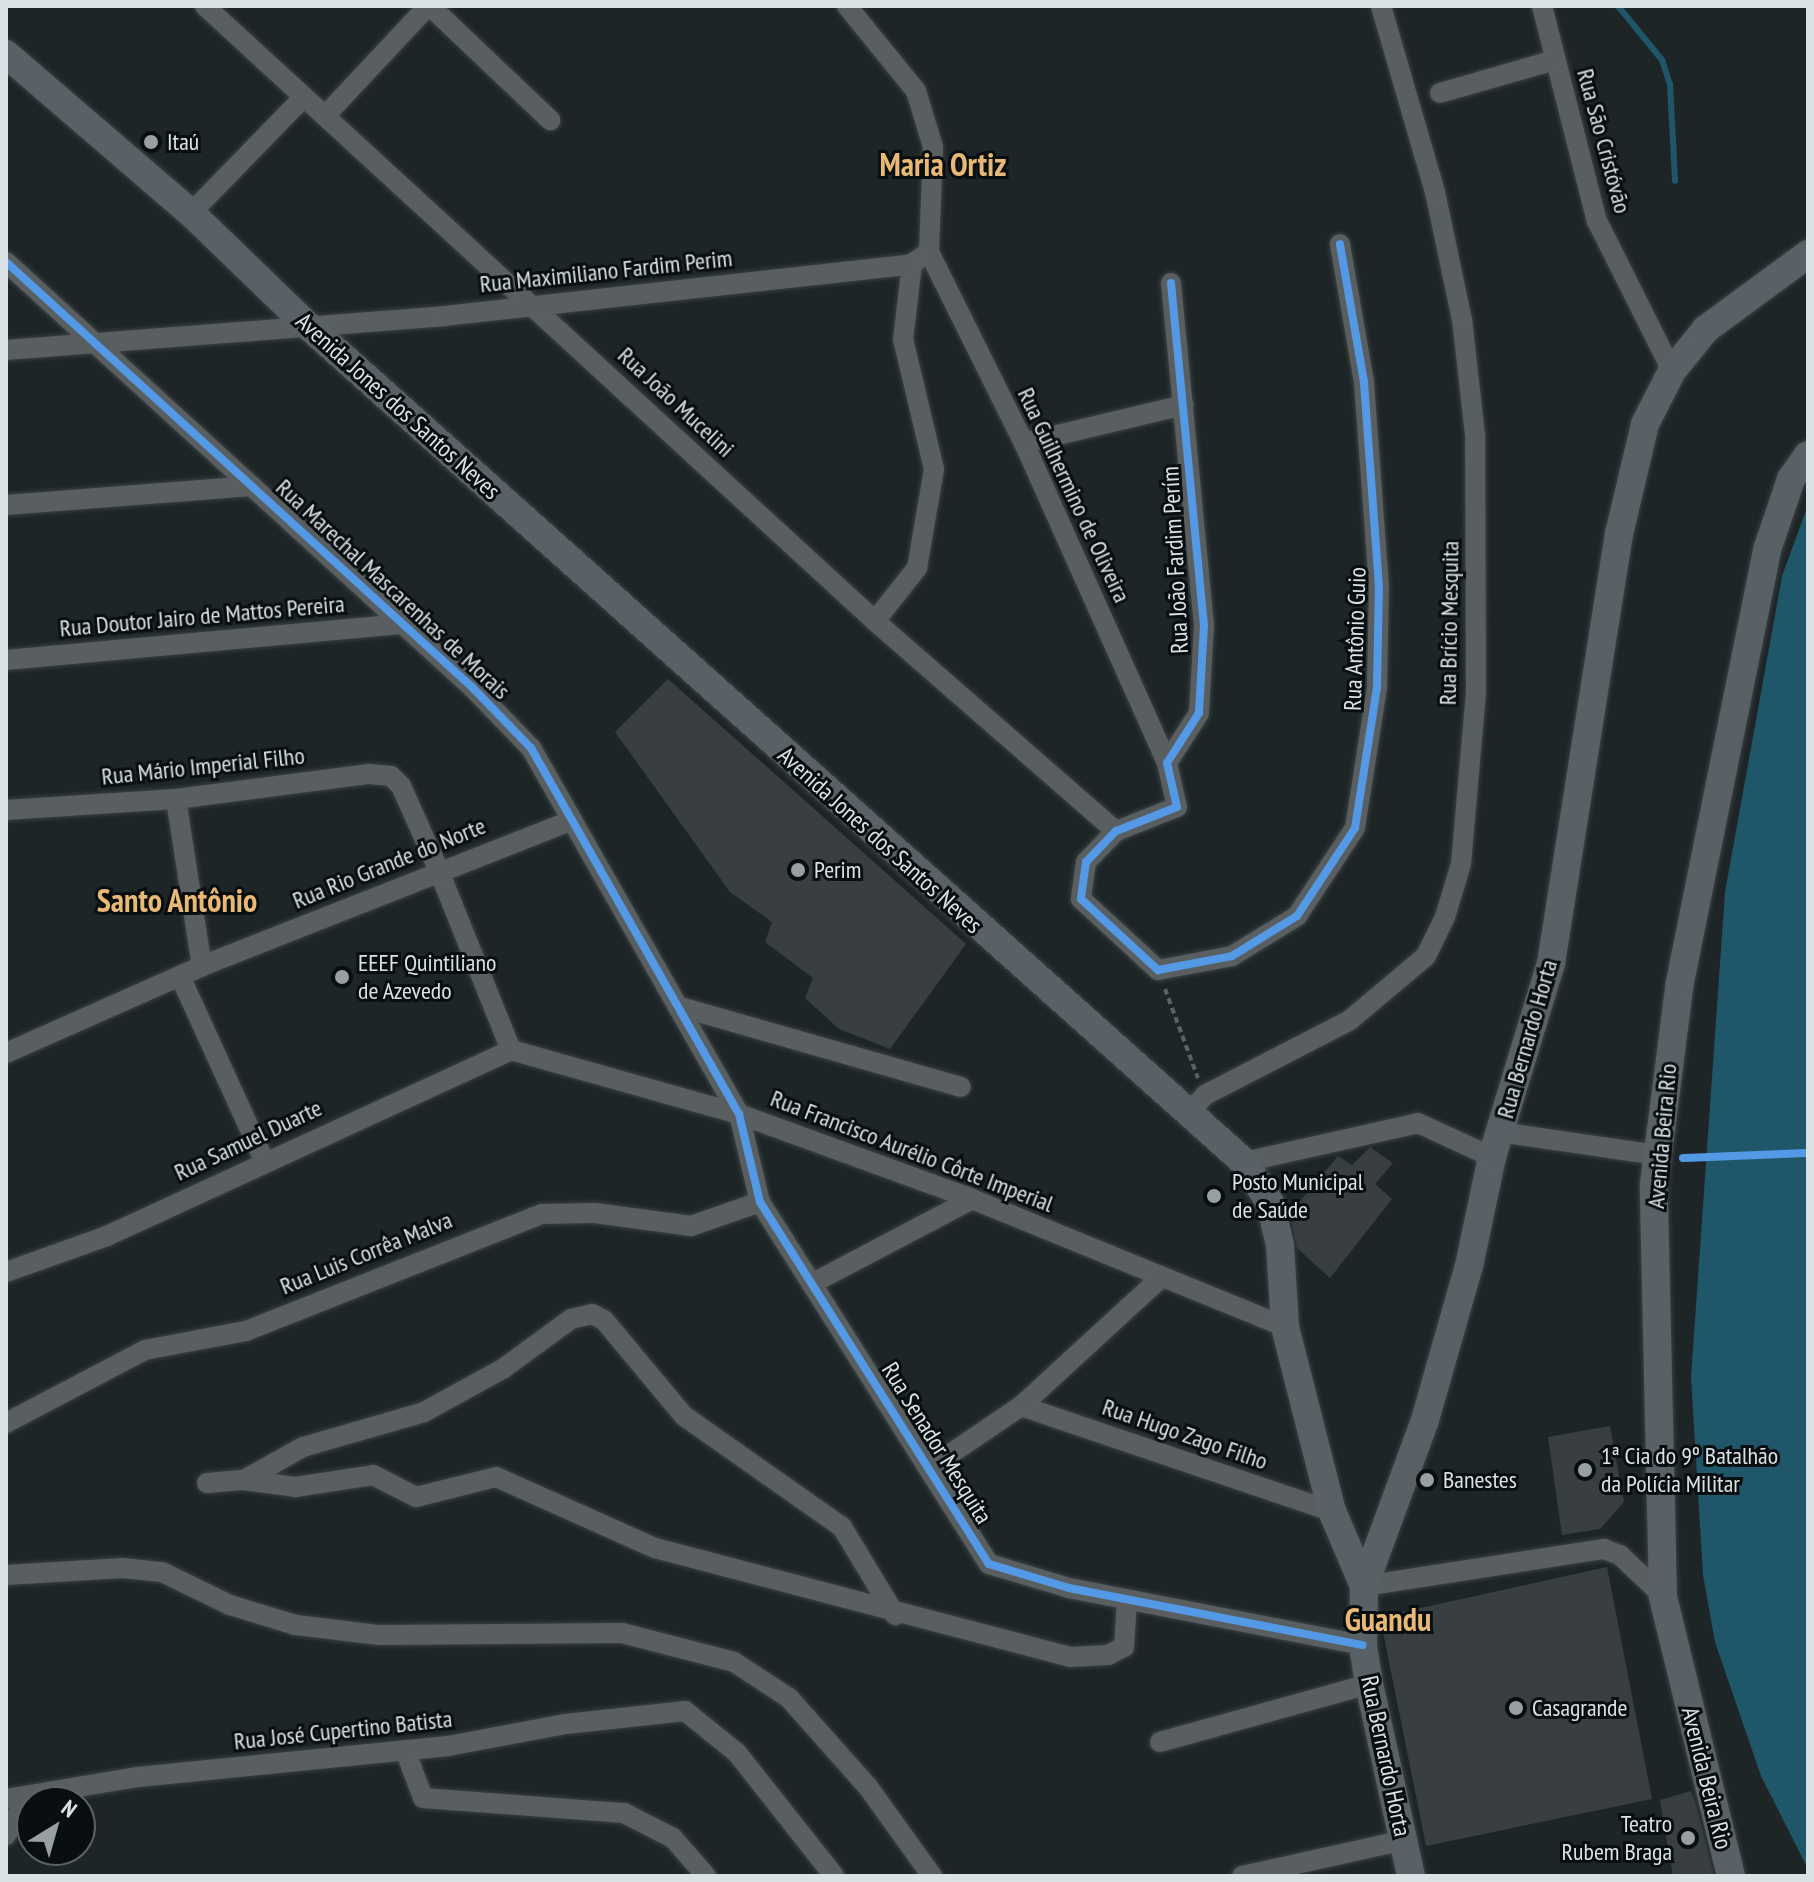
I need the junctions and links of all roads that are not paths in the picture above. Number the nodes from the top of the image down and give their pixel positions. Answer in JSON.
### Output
{"nodes":[{"id":1,"x":205,"y":6,"type":"edge"},
{"id":2,"x":429,"y":6,"type":"edge"},
{"id":3,"x":847,"y":6,"type":"edge"},
{"id":4,"x":1381,"y":6,"type":"edge"},
{"id":5,"x":1542,"y":6,"type":"edge"},
{"id":6,"x":6,"y":54,"type":"edge"},
{"id":7,"x":1555,"y":60,"type":"junction"},
{"id":8,"x":1440,"y":93,"type":"dead end"},
{"id":9,"x":304,"y":97,"type":"junction"},
{"id":10,"x":325,"y":116,"type":"junction"},
{"id":11,"x":550,"y":120,"type":"dead end"},
{"id":12,"x":191,"y":213,"type":"junction"},
{"id":13,"x":1340,"y":244,"type":"dead end"},
{"id":14,"x":929,"y":252,"type":"junction"},
{"id":15,"x":1808,"y":254,"type":"edge"},
{"id":16,"x":6,"y":262,"type":"edge"},
{"id":17,"x":912,"y":264,"type":"junction"},
{"id":18,"x":1171,"y":283,"type":"dead end"},
{"id":19,"x":532,"y":304,"type":"junction"},
{"id":20,"x":305,"y":323,"type":"junction"},
{"id":21,"x":99,"y":346,"type":"junction"},
{"id":22,"x":6,"y":350,"type":"edge"},
{"id":23,"x":1672,"y":371,"type":"junction"},
{"id":24,"x":1184,"y":405,"type":"junction"},
{"id":25,"x":1024,"y":443,"type":"junction"},
{"id":26,"x":1808,"y":455,"type":"edge"},
{"id":27,"x":252,"y":486,"type":"junction"},
{"id":28,"x":6,"y":505,"type":"edge"},
{"id":29,"x":875,"y":621,"type":"junction"},
{"id":30,"x":403,"y":624,"type":"junction"},
{"id":31,"x":6,"y":660,"type":"edge"},
{"id":32,"x":1167,"y":763,"type":"junction"},
{"id":33,"x":176,"y":799,"type":"junction"},
{"id":34,"x":6,"y":810,"type":"edge"},
{"id":35,"x":572,"y":820,"type":"junction"},
{"id":36,"x":1116,"y":831,"type":"junction"},
{"id":37,"x":439,"y":871,"type":"junction"},
{"id":38,"x":202,"y":966,"type":"junction"},
{"id":39,"x":180,"y":976,"type":"junction"},
{"id":40,"x":677,"y":1006,"type":"junction"},
{"id":41,"x":511,"y":1050,"type":"junction"},
{"id":42,"x":6,"y":1053,"type":"edge"},
{"id":43,"x":961,"y":1087,"type":"dead end"},
{"id":44,"x":1196,"y":1105,"type":"junction"},
{"id":45,"x":739,"y":1114,"type":"junction"},
{"id":46,"x":1496,"y":1145,"type":"junction"},
{"id":47,"x":1656,"y":1155,"type":"junction"},
{"id":48,"x":264,"y":1160,"type":"junction"},
{"id":49,"x":1244,"y":1162,"type":"junction"},
{"id":50,"x":972,"y":1199,"type":"junction"},
{"id":51,"x":760,"y":1202,"type":"junction"},
{"id":52,"x":6,"y":1272,"type":"edge"},
{"id":53,"x":1162,"y":1277,"type":"junction"},
{"id":54,"x":813,"y":1283,"type":"junction"},
{"id":55,"x":1285,"y":1327,"type":"junction"},
{"id":56,"x":1021,"y":1406,"type":"junction"},
{"id":57,"x":6,"y":1423,"type":"edge"},
{"id":58,"x":931,"y":1467,"type":"junction"},
{"id":59,"x":244,"y":1480,"type":"junction"},
{"id":60,"x":207,"y":1483,"type":"dead end"},
{"id":61,"x":1332,"y":1511,"type":"junction"},
{"id":62,"x":6,"y":1575,"type":"edge"},
{"id":63,"x":1364,"y":1586,"type":"junction"},
{"id":64,"x":1663,"y":1596,"type":"junction"},
{"id":65,"x":1127,"y":1601,"type":"junction"},
{"id":66,"x":895,"y":1615,"type":"junction"},
{"id":67,"x":1363,"y":1645,"type":"junction"},
{"id":68,"x":1369,"y":1684,"type":"junction"},
{"id":69,"x":1160,"y":1742,"type":"dead end"},
{"id":70,"x":405,"y":1750,"type":"junction"},
{"id":71,"x":86,"y":1786,"type":"edge"},
{"id":72,"x":16,"y":1817,"type":"edge"},
{"id":73,"x":6,"y":1835,"type":"edge"},
{"id":74,"x":1404,"y":1840,"type":"junction"},
{"id":75,"x":706,"y":1876,"type":"edge"},
{"id":76,"x":834,"y":1876,"type":"edge"},
{"id":77,"x":932,"y":1876,"type":"edge"},
{"id":78,"x":1242,"y":1876,"type":"edge"},
{"id":79,"x":1411,"y":1876,"type":"edge"},
{"id":80,"x":1731,"y":1876,"type":"edge"}],
"edges":[{"from":1,"to":9,"type":"street","name":"Rua João Mucelini"},
{"from":2,"to":10,"type":"street"},
{"from":2,"to":11,"type":"street"},
{"from":3,"to":14,"type":"street"},
{"from":4,"to":44,"type":"street","name":"Rua Brício Mesquita"},
{"from":5,"to":7,"type":"street","name":"Rua São Cristóvão"},
{"from":6,"to":12,"type":"main road","name":"Avenida Jones dos Santos Neves"},
{"from":7,"to":8,"type":"street"},
{"from":7,"to":23,"type":"street","name":"Rua São Cristóvão"},
{"from":9,"to":10,"type":"street","name":"Rua João Mucelini"},
{"from":9,"to":12,"type":"street"},
{"from":10,"to":19,"type":"street","name":"Rua João Mucelini"},
{"from":12,"to":20,"type":"main road","name":"Avenida Jones dos Santos Neves"},
{"from":13,"to":36,"type":"street","name":"Rua Antônio Guio"},
{"from":14,"to":17,"type":"street"},
{"from":14,"to":25,"type":"street","name":"Rua Guilhermino de Oliveira"},
{"from":15,"to":23,"type":"main road","name":"Rua Bernardo Horta"},
{"from":16,"to":21,"type":"street","name":"Rua Marechal Mascarenhas de Morais"},
{"from":17,"to":19,"type":"street","name":"Rua Maximiliano Fardim Perim"},
{"from":17,"to":29,"type":"street"},
{"from":18,"to":24,"type":"street","name":"Rua João Fardim Perím"},
{"from":19,"to":20,"type":"street","name":"Rua Maximiliano Fardim Perim"},
{"from":19,"to":29,"type":"street","name":"Rua João Mucelini"},
{"from":20,"to":21,"type":"street","name":"Rua Maximiliano Fardim Perim"},
{"from":20,"to":44,"type":"main road","name":"Avenida Jones dos Santos Neves"},
{"from":21,"to":22,"type":"street","name":"Rua Maximiliano Fardim Perim"},
{"from":21,"to":27,"type":"street","name":"Rua Marechal Mascarenhas de Morais"},
{"from":23,"to":46,"type":"main road","name":"Rua Bernardo Horta"},
{"from":24,"to":25,"type":"street"},
{"from":24,"to":32,"type":"street","name":"Rua João Fardim Perím"},
{"from":25,"to":32,"type":"street","name":"Rua Guilhermino de Oliveira"},
{"from":26,"to":47,"type":"main road","name":"Avenida Beira Rio"},
{"from":27,"to":28,"type":"street"},
{"from":27,"to":30,"type":"street","name":"Rua Marechal Mascarenhas de Morais"},
{"from":29,"to":36,"type":"street","name":"Rua João Mucelini"},
{"from":30,"to":31,"type":"street","name":"Rua Doutor Jairo de Mattos Pereira"},
{"from":30,"to":35,"type":"street","name":"Rua Marechal Mascarenhas de Morais"},
{"from":32,"to":36,"type":"street"},
{"from":33,"to":34,"type":"street","name":"Rua Mário Imperial Filho"},
{"from":33,"to":37,"type":"street","name":"Rua Mário Imperial Filho"},
{"from":33,"to":38,"type":"street"},
{"from":35,"to":37,"type":"street","name":"Rua Rio Grande do Norte"},
{"from":35,"to":40,"type":"street","name":"Rua Marechal Mascarenhas de Morais"},
{"from":37,"to":38,"type":"street","name":"Rua Rio Grande do Norte"},
{"from":37,"to":41,"type":"street"},
{"from":38,"to":39,"type":"street","name":"Rua Rio Grande do Norte"},
{"from":39,"to":42,"type":"street","name":"Rua Rio Grande do Norte"},
{"from":39,"to":48,"type":"street"},
{"from":40,"to":43,"type":"street"},
{"from":40,"to":45,"type":"street","name":"Rua Senador Mesquita"},
{"from":41,"to":45,"type":"street","name":"Rua Francisco Aurélio Côrte Imperial"},
{"from":41,"to":48,"type":"street","name":"Rua Samuel Duarte"},
{"from":44,"to":49,"type":"main road","name":"Avenida Jones dos Santos Neves"},
{"from":45,"to":50,"type":"street","name":"Rua Francisco Aurélio Côrte Imperial"},
{"from":45,"to":51,"type":"street","name":"Rua Senador Mesquita"},
{"from":46,"to":47,"type":"street"},
{"from":46,"to":49,"type":"street"},
{"from":46,"to":63,"type":"main road","name":"Rua Bernardo Horta"},
{"from":47,"to":64,"type":"main road","name":"Avenida Beira Rio"},
{"from":48,"to":52,"type":"street","name":"Rua Samuel Duarte"},
{"from":49,"to":55,"type":"main road","name":"Avenida Jones dos Santos Neves"},
{"from":50,"to":53,"type":"street","name":"Rua Francisco Aurélio Côrte Imperial"},
{"from":50,"to":54,"type":"street"},
{"from":51,"to":54,"type":"street","name":"Rua Senador Mesquita"},
{"from":51,"to":57,"type":"street","name":"Rua Luis Corrêa Malva"},
{"from":53,"to":55,"type":"street","name":"Rua Francisco Aurélio Côrte Imperial"},
{"from":53,"to":56,"type":"street"},
{"from":54,"to":58,"type":"street","name":"Rua Senador Mesquita"},
{"from":55,"to":61,"type":"main road","name":"Avenida Jones dos Santos Neves"},
{"from":56,"to":58,"type":"street"},
{"from":56,"to":61,"type":"street","name":"Rua Hugo Zago Filho"},
{"from":58,"to":65,"type":"street","name":"Rua Senador Mesquita"},
{"from":59,"to":60,"type":"street"},
{"from":59,"to":66,"type":"street"},
{"from":59,"to":66,"type":"street"},
{"from":61,"to":63,"type":"main road","name":"Avenida Jones dos Santos Neves"},
{"from":62,"to":77,"type":"street"},
{"from":63,"to":64,"type":"street"},
{"from":63,"to":67,"type":"main road","name":"Rua Bernardo Horta"},
{"from":64,"to":80,"type":"main road","name":"Avenida Beira Rio"},
{"from":65,"to":66,"type":"street"},
{"from":65,"to":67,"type":"street","name":"Rua Senador Mesquita"},
{"from":67,"to":68,"type":"main road","name":"Rua Bernardo Horta"},
{"from":68,"to":69,"type":"street"},
{"from":68,"to":74,"type":"main road","name":"Rua Bernardo Horta"},
{"from":70,"to":71,"type":"street","name":"Rua José Cupertino Batista"},
{"from":70,"to":75,"type":"street"},
{"from":70,"to":76,"type":"street","name":"Rua José Cupertino Batista"},
{"from":72,"to":73,"type":"street"},
{"from":74,"to":78,"type":"street"},
{"from":74,"to":79,"type":"main road","name":"Rua Bernardo Horta"}]}
